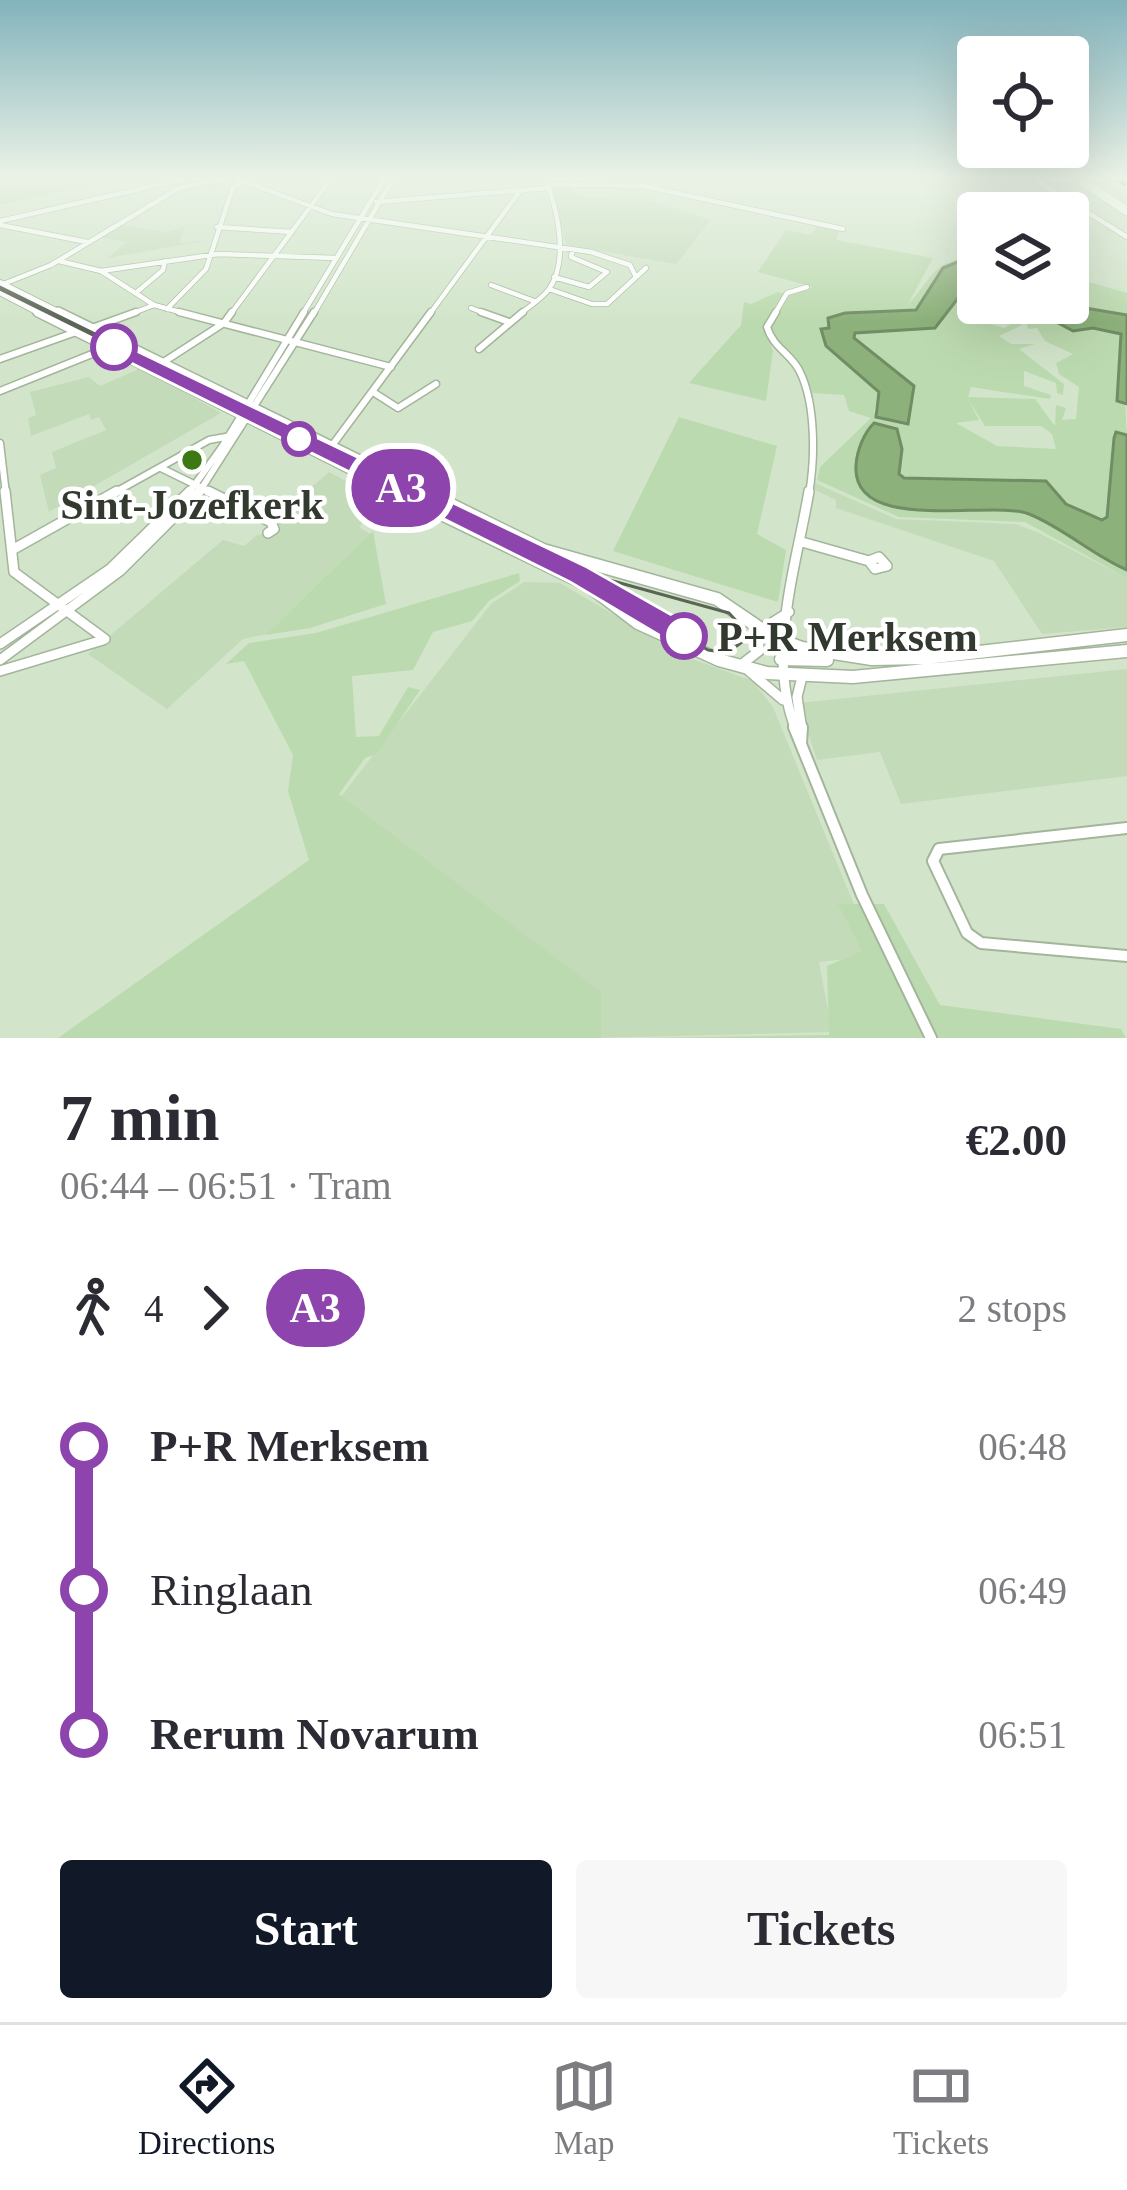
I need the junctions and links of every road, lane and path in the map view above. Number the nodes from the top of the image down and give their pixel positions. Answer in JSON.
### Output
{"nodes":[{"id":1,"x":7,"y":224,"type":"edge"},
{"id":2,"x":115,"y":224,"type":"edge"},
{"id":3,"x":297,"y":224,"type":"edge"},
{"id":4,"x":361,"y":224,"type":"edge"},
{"id":5,"x":362,"y":224,"type":"edge"},
{"id":6,"x":380,"y":224,"type":"edge"},
{"id":7,"x":496,"y":224,"type":"edge"},
{"id":8,"x":556,"y":224,"type":"edge"},
{"id":9,"x":822,"y":224,"type":"edge"},
{"id":10,"x":217,"y":227,"type":"joint"},
{"id":11,"x":843,"y":229,"type":"dead end"},
{"id":12,"x":292,"y":232,"type":"junction"},
{"id":13,"x":485,"y":240,"type":"junction"},
{"id":14,"x":88,"y":242,"type":"junction"},
{"id":15,"x":573,"y":249,"type":"junction"},
{"id":16,"x":561,"y":250,"type":"junction"},
{"id":17,"x":210,"y":254,"type":"junction"},
{"id":18,"x":275,"y":254,"type":"junction"},
{"id":19,"x":336,"y":258,"type":"junction"},
{"id":20,"x":346,"y":258,"type":"junction"},
{"id":21,"x":58,"y":261,"type":"junction"},
{"id":22,"x":165,"y":261,"type":"junction"},
{"id":23,"x":646,"y":268,"type":"dead end"},
{"id":24,"x":101,"y":271,"type":"junction"},
{"id":25,"x":554,"y":277,"type":"junction"},
{"id":26,"x":636,"y":277,"type":"junction"},
{"id":27,"x":491,"y":286,"type":"dead end"},
{"id":28,"x":1,"y":287,"type":"edge"},
{"id":29,"x":807,"y":287,"type":"dead end"},
{"id":30,"x":549,"y":289,"type":"junction"},
{"id":31,"x":138,"y":291,"type":"junction"},
{"id":32,"x":534,"y":301,"type":"junction"},
{"id":33,"x":154,"y":305,"type":"junction"},
{"id":34,"x":471,"y":308,"type":"dead end"},
{"id":35,"x":166,"y":309,"type":"junction"},
{"id":36,"x":509,"y":322,"type":"junction"},
{"id":37,"x":224,"y":323,"type":"junction"},
{"id":38,"x":92,"y":328,"type":"junction"},
{"id":39,"x":76,"y":332,"type":"junction"},
{"id":40,"x":286,"y":339,"type":"junction"},
{"id":41,"x":297,"y":342,"type":"junction"},
{"id":42,"x":107,"y":348,"type":"junction"},
{"id":43,"x":479,"y":349,"type":"dead end"},
{"id":44,"x":0,"y":359,"type":"edge"},
{"id":45,"x":161,"y":363,"type":"junction"},
{"id":46,"x":391,"y":367,"type":"junction"},
{"id":47,"x":436,"y":384,"type":"dead end"},
{"id":48,"x":0,"y":391,"type":"edge"},
{"id":49,"x":373,"y":392,"type":"junction"},
{"id":50,"x":248,"y":412,"type":"junction"},
{"id":51,"x":233,"y":436,"type":"junction"},
{"id":52,"x":0,"y":442,"type":"edge"},
{"id":53,"x":332,"y":447,"type":"junction"},
{"id":54,"x":160,"y":468,"type":"junction"},
{"id":55,"x":200,"y":485,"type":"junction"},
{"id":56,"x":264,"y":522,"type":"dead end"},
{"id":57,"x":802,"y":542,"type":"junction"},
{"id":58,"x":12,"y":550,"type":"junction"},
{"id":59,"x":869,"y":561,"type":"dead end"},
{"id":60,"x":62,"y":609,"type":"junction"},
{"id":61,"x":790,"y":611,"type":"junction"},
{"id":62,"x":759,"y":627,"type":"junction"},
{"id":63,"x":1127,"y":635,"type":"edge"},
{"id":64,"x":1078,"y":640,"type":"junction"},
{"id":65,"x":784,"y":642,"type":"junction"},
{"id":66,"x":0,"y":644,"type":"edge"},
{"id":67,"x":1127,"y":651,"type":"edge"},
{"id":68,"x":1085,"y":655,"type":"junction"},
{"id":69,"x":872,"y":659,"type":"junction"},
{"id":70,"x":0,"y":660,"type":"edge"},
{"id":71,"x":740,"y":666,"type":"junction"},
{"id":72,"x":791,"y":669,"type":"junction"},
{"id":73,"x":0,"y":671,"type":"edge"},
{"id":74,"x":784,"y":701,"type":"junction"},
{"id":75,"x":800,"y":746,"type":"junction"},
{"id":76,"x":1127,"y":828,"type":"edge"},
{"id":77,"x":1127,"y":956,"type":"edge"},
{"id":78,"x":931,"y":1038,"type":"edge"}],
"edges":[{"from":1,"to":14,"type":"street"},
{"from":2,"to":14,"type":"street"},
{"from":3,"to":12,"type":"street"},
{"from":4,"to":19,"type":"street"},
{"from":5,"to":20,"type":"street"},
{"from":6,"to":13,"type":"street"},
{"from":7,"to":13,"type":"street"},
{"from":8,"to":16,"type":"street"},
{"from":9,"to":11,"type":"street"},
{"from":10,"to":12,"type":"street"},
{"from":10,"to":17,"type":"street"},
{"from":12,"to":18,"type":"street"},
{"from":13,"to":16,"type":"street"},
{"from":13,"to":46,"type":"street"},
{"from":14,"to":21,"type":"street"},
{"from":15,"to":16,"type":"street"},
{"from":15,"to":25,"type":"street"},
{"from":15,"to":26,"type":"street"},
{"from":16,"to":25,"type":"street"},
{"from":17,"to":18,"type":"street"},
{"from":17,"to":22,"type":"street"},
{"from":17,"to":35,"type":"street"},
{"from":18,"to":19,"type":"street"},
{"from":18,"to":37,"type":"street"},
{"from":19,"to":20,"type":"street"},
{"from":19,"to":40,"type":"street"},
{"from":20,"to":41,"type":"street"},
{"from":21,"to":24,"type":"street"},
{"from":21,"to":28,"type":"street"},
{"from":22,"to":24,"type":"street"},
{"from":22,"to":31,"type":"street"},
{"from":23,"to":26,"type":"street"},
{"from":24,"to":31,"type":"street"},
{"from":25,"to":30,"type":"street"},
{"from":26,"to":30,"type":"street"},
{"from":27,"to":32,"type":"street"},
{"from":28,"to":38,"type":"main road"},
{"from":28,"to":39,"type":"main road"},
{"from":29,"to":57,"type":"street"},
{"from":30,"to":32,"type":"street"},
{"from":31,"to":33,"type":"street"},
{"from":32,"to":36,"type":"street"},
{"from":33,"to":35,"type":"street"},
{"from":33,"to":38,"type":"street"},
{"from":34,"to":36,"type":"street"},
{"from":35,"to":37,"type":"street"},
{"from":36,"to":43,"type":"street"},
{"from":37,"to":40,"type":"street"},
{"from":37,"to":45,"type":"street"},
{"from":38,"to":45,"type":"main road"},
{"from":39,"to":42,"type":"main road"},
{"from":39,"to":44,"type":"street"},
{"from":40,"to":41,"type":"street"},
{"from":40,"to":50,"type":"street"},
{"from":41,"to":46,"type":"street"},
{"from":41,"to":50,"type":"street"},
{"from":42,"to":48,"type":"street"},
{"from":42,"to":50,"type":"main road"},
{"from":45,"to":50,"type":"main road"},
{"from":46,"to":49,"type":"street"},
{"from":47,"to":49,"type":"street"},
{"from":49,"to":53,"type":"street"},
{"from":50,"to":51,"type":"street"},
{"from":50,"to":53,"type":"main road"},
{"from":50,"to":71,"type":"main road"},
{"from":51,"to":54,"type":"street"},
{"from":51,"to":55,"type":"street"},
{"from":52,"to":58,"type":"street"},
{"from":53,"to":62,"type":"main road"},
{"from":54,"to":55,"type":"street"},
{"from":54,"to":58,"type":"street"},
{"from":55,"to":56,"type":"street"},
{"from":55,"to":60,"type":"street"},
{"from":57,"to":59,"type":"street"},
{"from":57,"to":61,"type":"street"},
{"from":58,"to":60,"type":"street"},
{"from":60,"to":66,"type":"street"},
{"from":60,"to":70,"type":"street"},
{"from":60,"to":73,"type":"street"},
{"from":61,"to":62,"type":"street"},
{"from":61,"to":65,"type":"street"},
{"from":62,"to":65,"type":"main road"},
{"from":62,"to":71,"type":"street"},
{"from":63,"to":64,"type":"main road"},
{"from":64,"to":68,"type":"main road"},
{"from":64,"to":69,"type":"main road"},
{"from":65,"to":69,"type":"main road"},
{"from":65,"to":72,"type":"street"},
{"from":67,"to":68,"type":"main road"},
{"from":68,"to":72,"type":"main road"},
{"from":69,"to":72,"type":"main road"},
{"from":71,"to":72,"type":"main road"},
{"from":71,"to":74,"type":"street"},
{"from":72,"to":74,"type":"street"},
{"from":72,"to":75,"type":"street"},
{"from":74,"to":75,"type":"street"},
{"from":75,"to":78,"type":"street"},
{"from":76,"to":77,"type":"street"}]}
